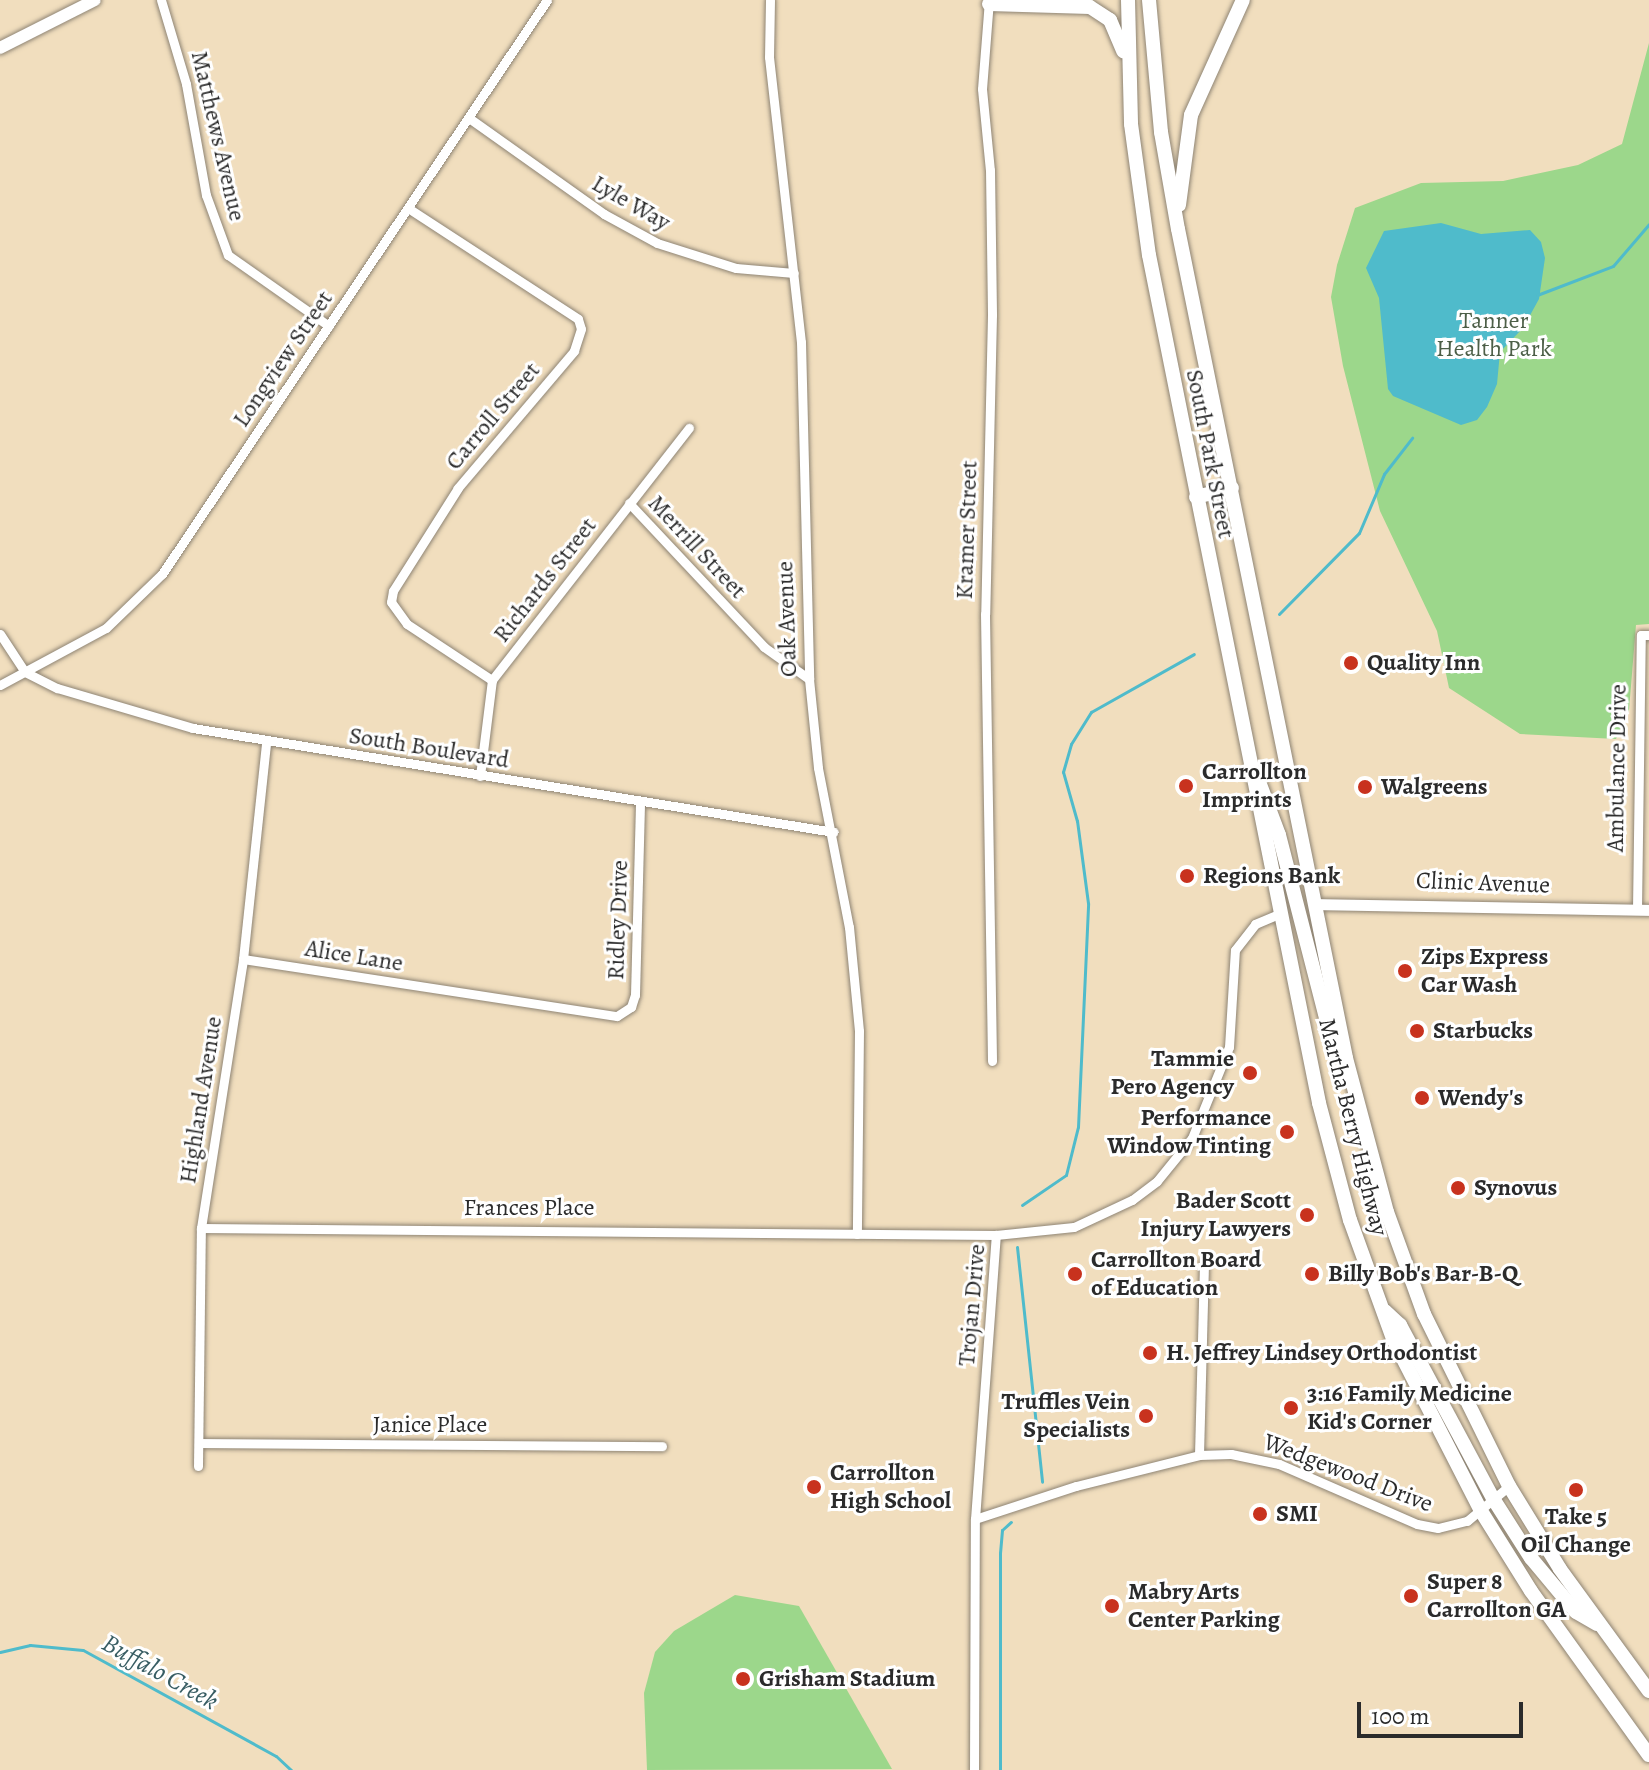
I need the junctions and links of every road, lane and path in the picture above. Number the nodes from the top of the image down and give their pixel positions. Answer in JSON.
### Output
{"nodes":[{"id":1,"x":95,"y":0,"type":"edge"},
{"id":2,"x":161,"y":0,"type":"edge"},
{"id":3,"x":547,"y":0,"type":"edge"},
{"id":4,"x":770,"y":0,"type":"edge"},
{"id":5,"x":1128,"y":0,"type":"edge"},
{"id":6,"x":1149,"y":0,"type":"edge"},
{"id":7,"x":1243,"y":0,"type":"edge"},
{"id":8,"x":989,"y":2,"type":"edge"},
{"id":9,"x":0,"y":48,"type":"edge"},
{"id":10,"x":1128,"y":65,"type":"junction"},
{"id":11,"x":469,"y":118,"type":"junction"},
{"id":12,"x":408,"y":208,"type":"junction"},
{"id":13,"x":1178,"y":229,"type":"junction"},
{"id":14,"x":794,"y":273,"type":"junction"},
{"id":15,"x":329,"y":326,"type":"junction"},
{"id":16,"x":689,"y":428,"type":"dead end"},
{"id":17,"x":1232,"y":488,"type":"junction"},
{"id":18,"x":1196,"y":497,"type":"junction"},
{"id":19,"x":629,"y":503,"type":"junction"},
{"id":20,"x":0,"y":634,"type":"edge"},
{"id":21,"x":1649,"y":635,"type":"edge"},
{"id":22,"x":25,"y":672,"type":"junction"},
{"id":23,"x":809,"y":679,"type":"junction"},
{"id":24,"x":492,"y":680,"type":"junction"},
{"id":25,"x":0,"y":685,"type":"edge"},
{"id":26,"x":266,"y":742,"type":"junction"},
{"id":27,"x":1250,"y":765,"type":"junction"},
{"id":28,"x":480,"y":776,"type":"junction"},
{"id":29,"x":640,"y":802,"type":"junction"},
{"id":30,"x":834,"y":832,"type":"junction"},
{"id":31,"x":1316,"y":904,"type":"junction"},
{"id":32,"x":1297,"y":908,"type":"junction"},
{"id":33,"x":1643,"y":910,"type":"edge"},
{"id":34,"x":1281,"y":913,"type":"junction"},
{"id":35,"x":243,"y":959,"type":"junction"},
{"id":36,"x":459,"y":993,"type":"joint"},
{"id":37,"x":1345,"y":1054,"type":"junction"},
{"id":38,"x":992,"y":1061,"type":"dead end"},
{"id":39,"x":201,"y":1228,"type":"junction"},
{"id":40,"x":857,"y":1234,"type":"junction"},
{"id":41,"x":996,"y":1235,"type":"junction"},
{"id":42,"x":1204,"y":1262,"type":"dead end"},
{"id":43,"x":1382,"y":1308,"type":"junction"},
{"id":44,"x":199,"y":1443,"type":"junction"},
{"id":45,"x":662,"y":1446,"type":"dead end"},
{"id":46,"x":1199,"y":1455,"type":"junction"},
{"id":47,"x":198,"y":1466,"type":"dead end"},
{"id":48,"x":1509,"y":1486,"type":"junction"},
{"id":49,"x":1494,"y":1500,"type":"junction"},
{"id":50,"x":1481,"y":1511,"type":"junction"},
{"id":51,"x":975,"y":1519,"type":"junction"},
{"id":52,"x":1602,"y":1627,"type":"junction"},
{"id":53,"x":1649,"y":1691,"type":"edge"},
{"id":54,"x":1649,"y":1755,"type":"edge"},
{"id":55,"x":974,"y":1770,"type":"edge"}],
"edges":[{"from":1,"to":9,"type":"main road"},
{"from":2,"to":15,"type":"street","name":"Matthews Avenue"},
{"from":3,"to":11,"type":"street","name":"Longview Street"},
{"from":4,"to":14,"type":"street","name":"Oak Avenue"},
{"from":5,"to":10,"type":"main road","name":"South Park Street"},
{"from":6,"to":13,"type":"main road","name":"South Park Street"},
{"from":7,"to":13,"type":"main road"},
{"from":8,"to":10,"type":"main road"},
{"from":8,"to":38,"type":"street","name":"Kramer Street"},
{"from":10,"to":18,"type":"main road","name":"South Park Street"},
{"from":11,"to":12,"type":"street","name":"Longview Street"},
{"from":11,"to":14,"type":"street","name":"Lyle Way"},
{"from":12,"to":15,"type":"street","name":"Longview Street"},
{"from":12,"to":24,"type":"street","name":"Carroll Street"},
{"from":13,"to":17,"type":"main road","name":"South Park Street"},
{"from":14,"to":23,"type":"street","name":"Oak Avenue"},
{"from":15,"to":22,"type":"street","name":"Longview Street"},
{"from":16,"to":19,"type":"street","name":"Richards Street"},
{"from":17,"to":18,"type":"main road"},
{"from":17,"to":31,"type":"main road","name":"South Park Street"},
{"from":18,"to":27,"type":"main road","name":"South Park Street"},
{"from":19,"to":23,"type":"street","name":"Merrill Street"},
{"from":19,"to":24,"type":"street","name":"Richards Street"},
{"from":20,"to":22,"type":"street"},
{"from":21,"to":33,"type":"street","name":"Ambulance Drive"},
{"from":22,"to":25,"type":"street","name":"Longview Street"},
{"from":22,"to":26,"type":"street","name":"South Boulevard"},
{"from":23,"to":30,"type":"street","name":"Oak Avenue"},
{"from":24,"to":28,"type":"street"},
{"from":26,"to":28,"type":"street","name":"South Boulevard"},
{"from":26,"to":35,"type":"street","name":"Highland Avenue"},
{"from":27,"to":32,"type":"main road"},
{"from":27,"to":34,"type":"main road","name":"South Park Street"},
{"from":28,"to":29,"type":"street","name":"South Boulevard"},
{"from":29,"to":30,"type":"street","name":"South Boulevard"},
{"from":29,"to":36,"type":"street","name":"Ridley Drive"},
{"from":30,"to":40,"type":"street","name":"Oak Avenue"},
{"from":31,"to":32,"type":"main road"},
{"from":31,"to":33,"type":"street","name":"Clinic Avenue"},
{"from":31,"to":37,"type":"main road","name":"Martha Berry Highway"},
{"from":32,"to":34,"type":"main road"},
{"from":32,"to":37,"type":"main road"},
{"from":34,"to":41,"type":"street","name":"Trojan Drive"},
{"from":34,"to":43,"type":"main road","name":"Martha Berry Highway"},
{"from":35,"to":36,"type":"street","name":"Alice Lane"},
{"from":35,"to":39,"type":"street","name":"Highland Avenue"},
{"from":37,"to":48,"type":"main road","name":"Martha Berry Highway"},
{"from":39,"to":40,"type":"street","name":"Frances Place"},
{"from":39,"to":44,"type":"street","name":"Highland Avenue"},
{"from":40,"to":41,"type":"street","name":"Frances Place"},
{"from":41,"to":51,"type":"street","name":"Trojan Drive"},
{"from":42,"to":46,"type":"street"},
{"from":43,"to":49,"type":"main road"},
{"from":43,"to":50,"type":"main road","name":"Martha Berry Highway"},
{"from":44,"to":45,"type":"street","name":"Janice Place"},
{"from":44,"to":47,"type":"street","name":"Highland Avenue"},
{"from":46,"to":50,"type":"street","name":"Wedgewood Drive"},
{"from":46,"to":51,"type":"street","name":"Wedgewood Drive"},
{"from":48,"to":49,"type":"street","name":"Wedgewood Drive"},
{"from":48,"to":52,"type":"main road","name":"Martha Berry Highway"},
{"from":49,"to":50,"type":"street","name":"Wedgewood Drive"},
{"from":49,"to":52,"type":"main road"},
{"from":50,"to":54,"type":"main road","name":"Martha Berry Highway"},
{"from":51,"to":55,"type":"street","name":"Trojan Drive"},
{"from":52,"to":53,"type":"main road","name":"Martha Berry Highway"}]}
